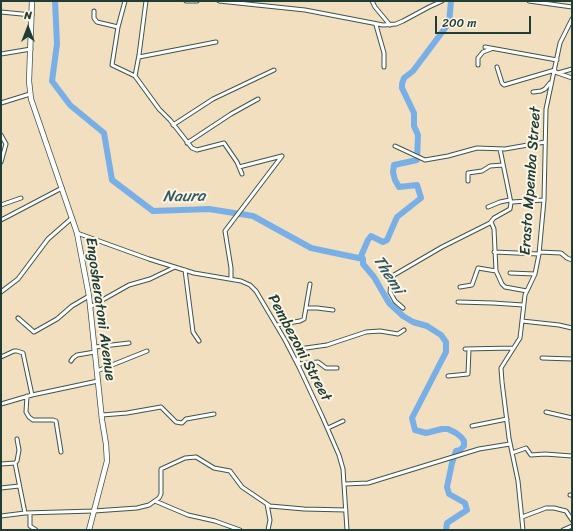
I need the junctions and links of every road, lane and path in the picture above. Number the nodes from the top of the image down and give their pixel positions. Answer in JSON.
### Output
{"nodes":[{"id":1,"x":32,"y":1,"type":"edge"},
{"id":2,"x":125,"y":1,"type":"edge"},
{"id":3,"x":146,"y":1,"type":"edge"},
{"id":4,"x":186,"y":1,"type":"edge"},
{"id":5,"x":197,"y":1,"type":"edge"},
{"id":6,"x":219,"y":1,"type":"edge"},
{"id":7,"x":372,"y":1,"type":"edge"},
{"id":8,"x":442,"y":1,"type":"edge"},
{"id":9,"x":530,"y":1,"type":"edge"},
{"id":10,"x":572,"y":7,"type":"edge"},
{"id":11,"x":94,"y":11,"type":"dead end"},
{"id":12,"x":1,"y":12,"type":"edge"},
{"id":13,"x":32,"y":15,"type":"junction"},
{"id":14,"x":572,"y":19,"type":"edge"},
{"id":15,"x":376,"y":25,"type":"junction"},
{"id":16,"x":390,"y":25,"type":"junction"},
{"id":17,"x":118,"y":26,"type":"junction"},
{"id":18,"x":216,"y":42,"type":"dead end"},
{"id":19,"x":485,"y":47,"type":"dead end"},
{"id":20,"x":31,"y":49,"type":"junction"},
{"id":21,"x":491,"y":49,"type":"junction"},
{"id":22,"x":1,"y":54,"type":"edge"},
{"id":23,"x":139,"y":57,"type":"junction"},
{"id":24,"x":557,"y":60,"type":"junction"},
{"id":25,"x":478,"y":65,"type":"dead end"},
{"id":26,"x":384,"y":67,"type":"dead end"},
{"id":27,"x":497,"y":67,"type":"dead end"},
{"id":28,"x":572,"y":69,"type":"edge"},
{"id":29,"x":274,"y":70,"type":"dead end"},
{"id":30,"x":556,"y":72,"type":"junction"},
{"id":31,"x":135,"y":76,"type":"junction"},
{"id":32,"x":572,"y":78,"type":"edge"},
{"id":33,"x":551,"y":82,"type":"junction"},
{"id":34,"x":533,"y":92,"type":"dead end"},
{"id":35,"x":30,"y":94,"type":"junction"},
{"id":36,"x":258,"y":99,"type":"dead end"},
{"id":37,"x":1,"y":103,"type":"edge"},
{"id":38,"x":173,"y":125,"type":"junction"},
{"id":39,"x":1,"y":135,"type":"edge"},
{"id":40,"x":545,"y":142,"type":"junction"},
{"id":41,"x":188,"y":143,"type":"junction"},
{"id":42,"x":395,"y":146,"type":"dead end"},
{"id":43,"x":500,"y":149,"type":"junction"},
{"id":44,"x":1,"y":162,"type":"edge"},
{"id":45,"x":503,"y":165,"type":"junction"},
{"id":46,"x":239,"y":167,"type":"junction"},
{"id":47,"x":242,"y":174,"type":"dead end"},
{"id":48,"x":468,"y":181,"type":"dead end"},
{"id":49,"x":62,"y":188,"type":"junction"},
{"id":50,"x":20,"y":198,"type":"dead end"},
{"id":51,"x":544,"y":200,"type":"junction"},
{"id":52,"x":510,"y":202,"type":"junction"},
{"id":53,"x":1,"y":205,"type":"edge"},
{"id":54,"x":488,"y":207,"type":"dead end"},
{"id":55,"x":72,"y":218,"type":"junction"},
{"id":56,"x":1,"y":220,"type":"edge"},
{"id":57,"x":491,"y":222,"type":"junction"},
{"id":58,"x":77,"y":233,"type":"junction"},
{"id":59,"x":494,"y":252,"type":"junction"},
{"id":60,"x":540,"y":253,"type":"junction"},
{"id":61,"x":572,"y":260,"type":"edge"},
{"id":62,"x":175,"y":267,"type":"junction"},
{"id":63,"x":185,"y":270,"type":"junction"},
{"id":64,"x":496,"y":271,"type":"junction"},
{"id":65,"x":510,"y":273,"type":"dead end"},
{"id":66,"x":535,"y":274,"type":"junction"},
{"id":67,"x":231,"y":279,"type":"junction"},
{"id":68,"x":310,"y":284,"type":"dead end"},
{"id":69,"x":460,"y":287,"type":"dead end"},
{"id":70,"x":527,"y":291,"type":"junction"},
{"id":71,"x":1,"y":292,"type":"edge"},
{"id":72,"x":89,"y":296,"type":"junction"},
{"id":73,"x":458,"y":302,"type":"dead end"},
{"id":74,"x":523,"y":305,"type":"junction"},
{"id":75,"x":90,"y":307,"type":"junction"},
{"id":76,"x":306,"y":308,"type":"junction"},
{"id":77,"x":403,"y":308,"type":"dead end"},
{"id":78,"x":333,"y":310,"type":"dead end"},
{"id":79,"x":18,"y":318,"type":"dead end"},
{"id":80,"x":522,"y":321,"type":"junction"},
{"id":81,"x":277,"y":325,"type":"junction"},
{"id":82,"x":572,"y":328,"type":"edge"},
{"id":83,"x":404,"y":330,"type":"dead end"},
{"id":84,"x":199,"y":341,"type":"dead end"},
{"id":85,"x":128,"y":343,"type":"dead end"},
{"id":86,"x":513,"y":348,"type":"junction"},
{"id":87,"x":465,"y":349,"type":"dead end"},
{"id":88,"x":469,"y":349,"type":"junction"},
{"id":89,"x":95,"y":350,"type":"junction"},
{"id":90,"x":147,"y":351,"type":"dead end"},
{"id":91,"x":1,"y":357,"type":"edge"},
{"id":92,"x":542,"y":358,"type":"dead end"},
{"id":93,"x":572,"y":359,"type":"edge"},
{"id":94,"x":71,"y":361,"type":"dead end"},
{"id":95,"x":299,"y":366,"type":"junction"},
{"id":96,"x":337,"y":368,"type":"dead end"},
{"id":97,"x":97,"y":371,"type":"junction"},
{"id":98,"x":448,"y":376,"type":"dead end"},
{"id":99,"x":98,"y":381,"type":"junction"},
{"id":100,"x":32,"y":395,"type":"junction"},
{"id":101,"x":27,"y":396,"type":"junction"},
{"id":102,"x":1,"y":404,"type":"edge"},
{"id":103,"x":546,"y":412,"type":"dead end"},
{"id":104,"x":214,"y":414,"type":"dead end"},
{"id":105,"x":102,"y":415,"type":"junction"},
{"id":106,"x":572,"y":418,"type":"edge"},
{"id":107,"x":507,"y":419,"type":"junction"},
{"id":108,"x":343,"y":421,"type":"dead end"},
{"id":109,"x":472,"y":426,"type":"dead end"},
{"id":110,"x":328,"y":428,"type":"junction"},
{"id":111,"x":17,"y":439,"type":"dead end"},
{"id":112,"x":510,"y":444,"type":"junction"},
{"id":113,"x":61,"y":452,"type":"dead end"},
{"id":114,"x":512,"y":453,"type":"junction"},
{"id":115,"x":572,"y":456,"type":"edge"},
{"id":116,"x":15,"y":463,"type":"junction"},
{"id":117,"x":1,"y":464,"type":"edge"},
{"id":118,"x":345,"y":484,"type":"junction"},
{"id":119,"x":20,"y":486,"type":"junction"},
{"id":120,"x":1,"y":488,"type":"edge"},
{"id":121,"x":155,"y":501,"type":"junction"},
{"id":122,"x":267,"y":504,"type":"junction"},
{"id":123,"x":346,"y":510,"type":"junction"},
{"id":124,"x":94,"y":512,"type":"junction"},
{"id":125,"x":25,"y":513,"type":"junction"},
{"id":126,"x":30,"y":513,"type":"junction"},
{"id":127,"x":1,"y":516,"type":"edge"},
{"id":128,"x":522,"y":517,"type":"junction"},
{"id":129,"x":572,"y":520,"type":"edge"},
{"id":130,"x":572,"y":526,"type":"edge"},
{"id":131,"x":36,"y":530,"type":"edge"},
{"id":132,"x":89,"y":530,"type":"edge"},
{"id":133,"x":240,"y":530,"type":"edge"},
{"id":134,"x":268,"y":530,"type":"edge"},
{"id":135,"x":347,"y":530,"type":"edge"},
{"id":136,"x":523,"y":530,"type":"edge"},
{"id":137,"x":563,"y":530,"type":"edge"}],
"edges":[{"from":1,"to":13,"type":"street","name":"Engosheratoni Avenue"},
{"from":2,"to":17,"type":"street"},
{"from":3,"to":23,"type":"street"},
{"from":4,"to":5,"type":"street"},
{"from":6,"to":15,"type":"street"},
{"from":7,"to":16,"type":"street"},
{"from":8,"to":16,"type":"street"},
{"from":9,"to":10,"type":"street"},
{"from":11,"to":17,"type":"street"},
{"from":12,"to":13,"type":"street"},
{"from":13,"to":20,"type":"street","name":"Engosheratoni Avenue"},
{"from":14,"to":24,"type":"street","name":"Erasto Mpemba Street"},
{"from":15,"to":16,"type":"street"},
{"from":15,"to":26,"type":"street"},
{"from":17,"to":31,"type":"street"},
{"from":18,"to":23,"type":"street"},
{"from":19,"to":21,"type":"street"},
{"from":20,"to":22,"type":"street"},
{"from":20,"to":35,"type":"street","name":"Engosheratoni Avenue"},
{"from":21,"to":24,"type":"street"},
{"from":21,"to":25,"type":"street"},
{"from":23,"to":31,"type":"street"},
{"from":24,"to":30,"type":"street","name":"Erasto Mpemba Street"},
{"from":27,"to":30,"type":"street"},
{"from":28,"to":30,"type":"street"},
{"from":29,"to":38,"type":"street"},
{"from":30,"to":32,"type":"street"},
{"from":30,"to":33,"type":"street","name":"Erasto Mpemba Street"},
{"from":31,"to":38,"type":"street"},
{"from":33,"to":34,"type":"street"},
{"from":33,"to":40,"type":"street","name":"Erasto Mpemba Street"},
{"from":35,"to":37,"type":"street"},
{"from":35,"to":49,"type":"street","name":"Engosheratoni Avenue"},
{"from":36,"to":41,"type":"street"},
{"from":38,"to":41,"type":"street"},
{"from":39,"to":44,"type":"street"},
{"from":40,"to":43,"type":"street"},
{"from":40,"to":51,"type":"street","name":"Erasto Mpemba Street"},
{"from":41,"to":46,"type":"street"},
{"from":42,"to":43,"type":"street"},
{"from":43,"to":45,"type":"street"},
{"from":45,"to":48,"type":"street"},
{"from":45,"to":52,"type":"street"},
{"from":46,"to":47,"type":"street"},
{"from":46,"to":67,"type":"street"},
{"from":49,"to":55,"type":"street","name":"Engosheratoni Avenue"},
{"from":49,"to":56,"type":"street"},
{"from":50,"to":53,"type":"street"},
{"from":51,"to":52,"type":"street"},
{"from":51,"to":60,"type":"street","name":"Erasto Mpemba Street"},
{"from":52,"to":54,"type":"street"},
{"from":52,"to":57,"type":"street"},
{"from":55,"to":58,"type":"street","name":"Engosheratoni Avenue"},
{"from":55,"to":71,"type":"street"},
{"from":57,"to":59,"type":"street"},
{"from":57,"to":77,"type":"street"},
{"from":58,"to":62,"type":"street","name":"Pembezoni Street"},
{"from":58,"to":72,"type":"street","name":"Engosheratoni Avenue"},
{"from":59,"to":60,"type":"street"},
{"from":59,"to":64,"type":"street"},
{"from":60,"to":61,"type":"street"},
{"from":60,"to":66,"type":"street","name":"Erasto Mpemba Street"},
{"from":62,"to":63,"type":"street","name":"Pembezoni Street"},
{"from":62,"to":75,"type":"street"},
{"from":63,"to":67,"type":"street","name":"Pembezoni Street"},
{"from":63,"to":84,"type":"street"},
{"from":64,"to":69,"type":"street"},
{"from":64,"to":70,"type":"street"},
{"from":65,"to":66,"type":"street"},
{"from":66,"to":70,"type":"street","name":"Erasto Mpemba Street"},
{"from":67,"to":81,"type":"street","name":"Pembezoni Street"},
{"from":68,"to":76,"type":"street"},
{"from":70,"to":74,"type":"street","name":"Erasto Mpemba Street"},
{"from":72,"to":75,"type":"street","name":"Engosheratoni Avenue"},
{"from":72,"to":79,"type":"street"},
{"from":73,"to":74,"type":"street"},
{"from":74,"to":80,"type":"street","name":"Erasto Mpemba Street"},
{"from":75,"to":89,"type":"street","name":"Engosheratoni Avenue"},
{"from":76,"to":78,"type":"street"},
{"from":76,"to":81,"type":"street"},
{"from":80,"to":82,"type":"street"},
{"from":80,"to":86,"type":"street","name":"Erasto Mpemba Street"},
{"from":81,"to":95,"type":"street","name":"Pembezoni Street"},
{"from":83,"to":95,"type":"street"},
{"from":85,"to":89,"type":"street"},
{"from":86,"to":88,"type":"street"},
{"from":86,"to":107,"type":"street","name":"Erasto Mpemba Street"},
{"from":87,"to":88,"type":"street"},
{"from":88,"to":98,"type":"street"},
{"from":89,"to":94,"type":"street"},
{"from":89,"to":97,"type":"street","name":"Engosheratoni Avenue"},
{"from":90,"to":97,"type":"street"},
{"from":91,"to":100,"type":"street"},
{"from":92,"to":93,"type":"street"},
{"from":95,"to":96,"type":"street"},
{"from":95,"to":110,"type":"street","name":"Pembezoni Street"},
{"from":97,"to":99,"type":"street","name":"Engosheratoni Avenue"},
{"from":99,"to":100,"type":"street"},
{"from":99,"to":105,"type":"street","name":"Engosheratoni Avenue"},
{"from":100,"to":101,"type":"street"},
{"from":101,"to":102,"type":"street"},
{"from":101,"to":113,"type":"street"},
{"from":103,"to":106,"type":"street"},
{"from":104,"to":105,"type":"street"},
{"from":105,"to":124,"type":"street","name":"Engosheratoni Avenue"},
{"from":107,"to":109,"type":"street"},
{"from":107,"to":112,"type":"street","name":"Erasto Mpemba Street"},
{"from":108,"to":110,"type":"street"},
{"from":110,"to":118,"type":"street","name":"Pembezoni Street"},
{"from":111,"to":116,"type":"street"},
{"from":112,"to":114,"type":"street","name":"Erasto Mpemba Street"},
{"from":112,"to":118,"type":"street"},
{"from":114,"to":115,"type":"street"},
{"from":114,"to":128,"type":"street","name":"Erasto Mpemba Street"},
{"from":116,"to":117,"type":"street"},
{"from":116,"to":119,"type":"street"},
{"from":118,"to":123,"type":"street","name":"Pembezoni Street"},
{"from":119,"to":120,"type":"street"},
{"from":119,"to":125,"type":"street"},
{"from":121,"to":122,"type":"street"},
{"from":121,"to":124,"type":"street"},
{"from":121,"to":133,"type":"street"},
{"from":122,"to":123,"type":"street"},
{"from":122,"to":134,"type":"street"},
{"from":123,"to":135,"type":"street","name":"Pembezoni Street"},
{"from":124,"to":126,"type":"street"},
{"from":124,"to":132,"type":"street","name":"Engosheratoni Avenue"},
{"from":125,"to":126,"type":"street"},
{"from":125,"to":127,"type":"street"},
{"from":126,"to":131,"type":"street"},
{"from":128,"to":129,"type":"street"},
{"from":128,"to":136,"type":"street","name":"Erasto Mpemba Street"},
{"from":130,"to":137,"type":"street"}]}
